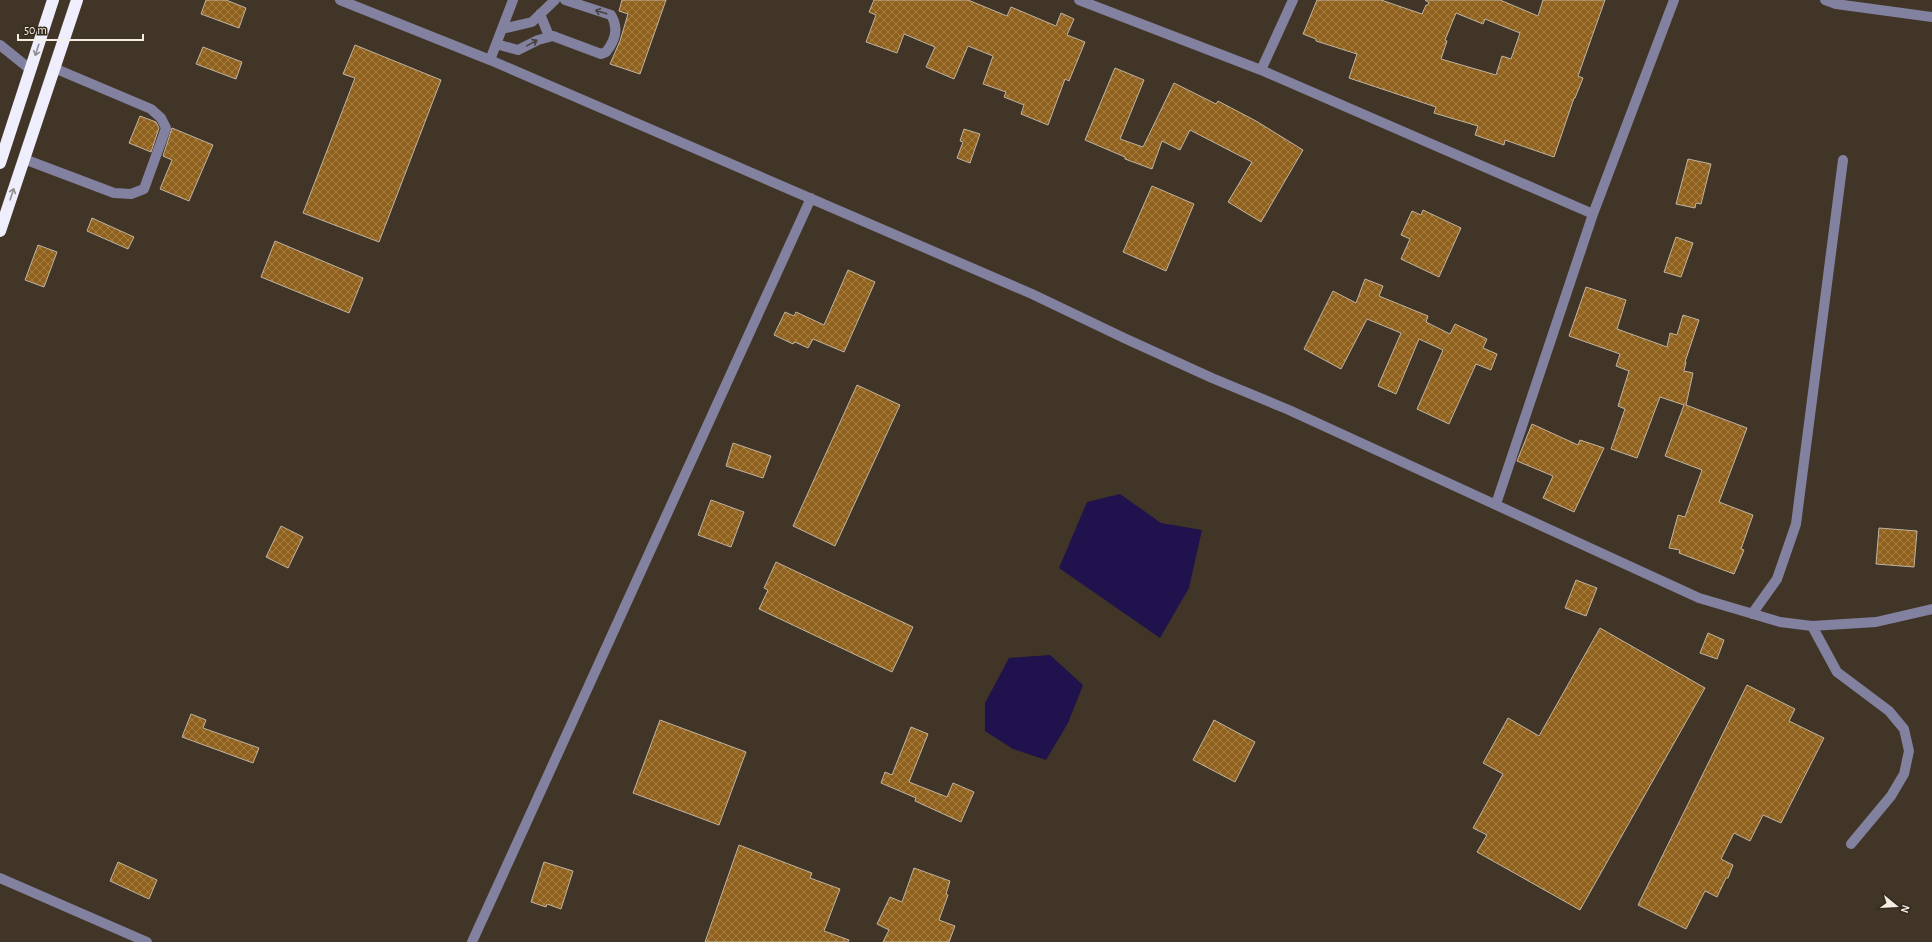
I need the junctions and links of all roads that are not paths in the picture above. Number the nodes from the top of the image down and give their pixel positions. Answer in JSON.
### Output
{"nodes":[{"id":1,"x":54,"y":0,"type":"edge"},
{"id":2,"x":77,"y":0,"type":"edge"},
{"id":3,"x":340,"y":0,"type":"edge"},
{"id":4,"x":513,"y":0,"type":"edge"},
{"id":5,"x":555,"y":0,"type":"edge"},
{"id":6,"x":565,"y":0,"type":"edge"},
{"id":7,"x":1079,"y":0,"type":"edge"},
{"id":8,"x":1293,"y":0,"type":"edge"},
{"id":9,"x":1674,"y":0,"type":"edge"},
{"id":10,"x":1825,"y":0,"type":"edge"},
{"id":11,"x":540,"y":14,"type":"junction"},
{"id":12,"x":1932,"y":17,"type":"edge"},
{"id":13,"x":502,"y":28,"type":"junction"},
{"id":14,"x":549,"y":36,"type":"junction"},
{"id":15,"x":496,"y":44,"type":"junction"},
{"id":16,"x":0,"y":45,"type":"edge"},
{"id":17,"x":490,"y":60,"type":"junction"},
{"id":18,"x":54,"y":68,"type":"junction"},
{"id":19,"x":31,"y":70,"type":"junction"},
{"id":20,"x":1261,"y":70,"type":"junction"},
{"id":21,"x":3,"y":141,"type":"edge"},
{"id":22,"x":24,"y":159,"type":"junction"},
{"id":23,"x":1843,"y":160,"type":"dead end"},
{"id":24,"x":0,"y":163,"type":"edge"},
{"id":25,"x":811,"y":198,"type":"junction"},
{"id":26,"x":1593,"y":214,"type":"junction"},
{"id":27,"x":0,"y":231,"type":"edge"},
{"id":28,"x":1496,"y":504,"type":"junction"},
{"id":29,"x":1932,"y":609,"type":"edge"},
{"id":30,"x":1752,"y":614,"type":"junction"},
{"id":31,"x":1812,"y":626,"type":"junction"},
{"id":32,"x":1851,"y":844,"type":"dead end"},
{"id":33,"x":0,"y":878,"type":"edge"},
{"id":34,"x":147,"y":942,"type":"edge"},
{"id":35,"x":472,"y":942,"type":"edge"}],
"edges":[{"from":1,"to":19,"type":"highway","one_way":true},
{"from":2,"to":18,"type":"highway"},
{"from":3,"to":17,"type":"street"},
{"from":4,"to":13,"type":"street"},
{"from":5,"to":11,"type":"street"},
{"from":14,"to":6,"type":"street","one_way":true},
{"from":7,"to":20,"type":"street"},
{"from":8,"to":20,"type":"street"},
{"from":9,"to":26,"type":"street"},
{"from":10,"to":12,"type":"street"},
{"from":11,"to":13,"type":"street"},
{"from":11,"to":14,"type":"street"},
{"from":13,"to":15,"type":"street"},
{"from":15,"to":14,"type":"street","one_way":true},
{"from":15,"to":17,"type":"street"},
{"from":16,"to":19,"type":"street"},
{"from":17,"to":25,"type":"street"},
{"from":18,"to":22,"type":"highway"},
{"from":18,"to":22,"type":"street"},
{"from":19,"to":21,"type":"highway"},
{"from":20,"to":26,"type":"street"},
{"from":21,"to":24,"type":"highway"},
{"from":27,"to":22,"type":"highway","one_way":true},
{"from":23,"to":30,"type":"street"},
{"from":25,"to":28,"type":"street"},
{"from":25,"to":35,"type":"street"},
{"from":26,"to":28,"type":"street"},
{"from":28,"to":30,"type":"street"},
{"from":29,"to":31,"type":"street"},
{"from":30,"to":31,"type":"street"},
{"from":31,"to":32,"type":"street"},
{"from":33,"to":34,"type":"street"}]}
